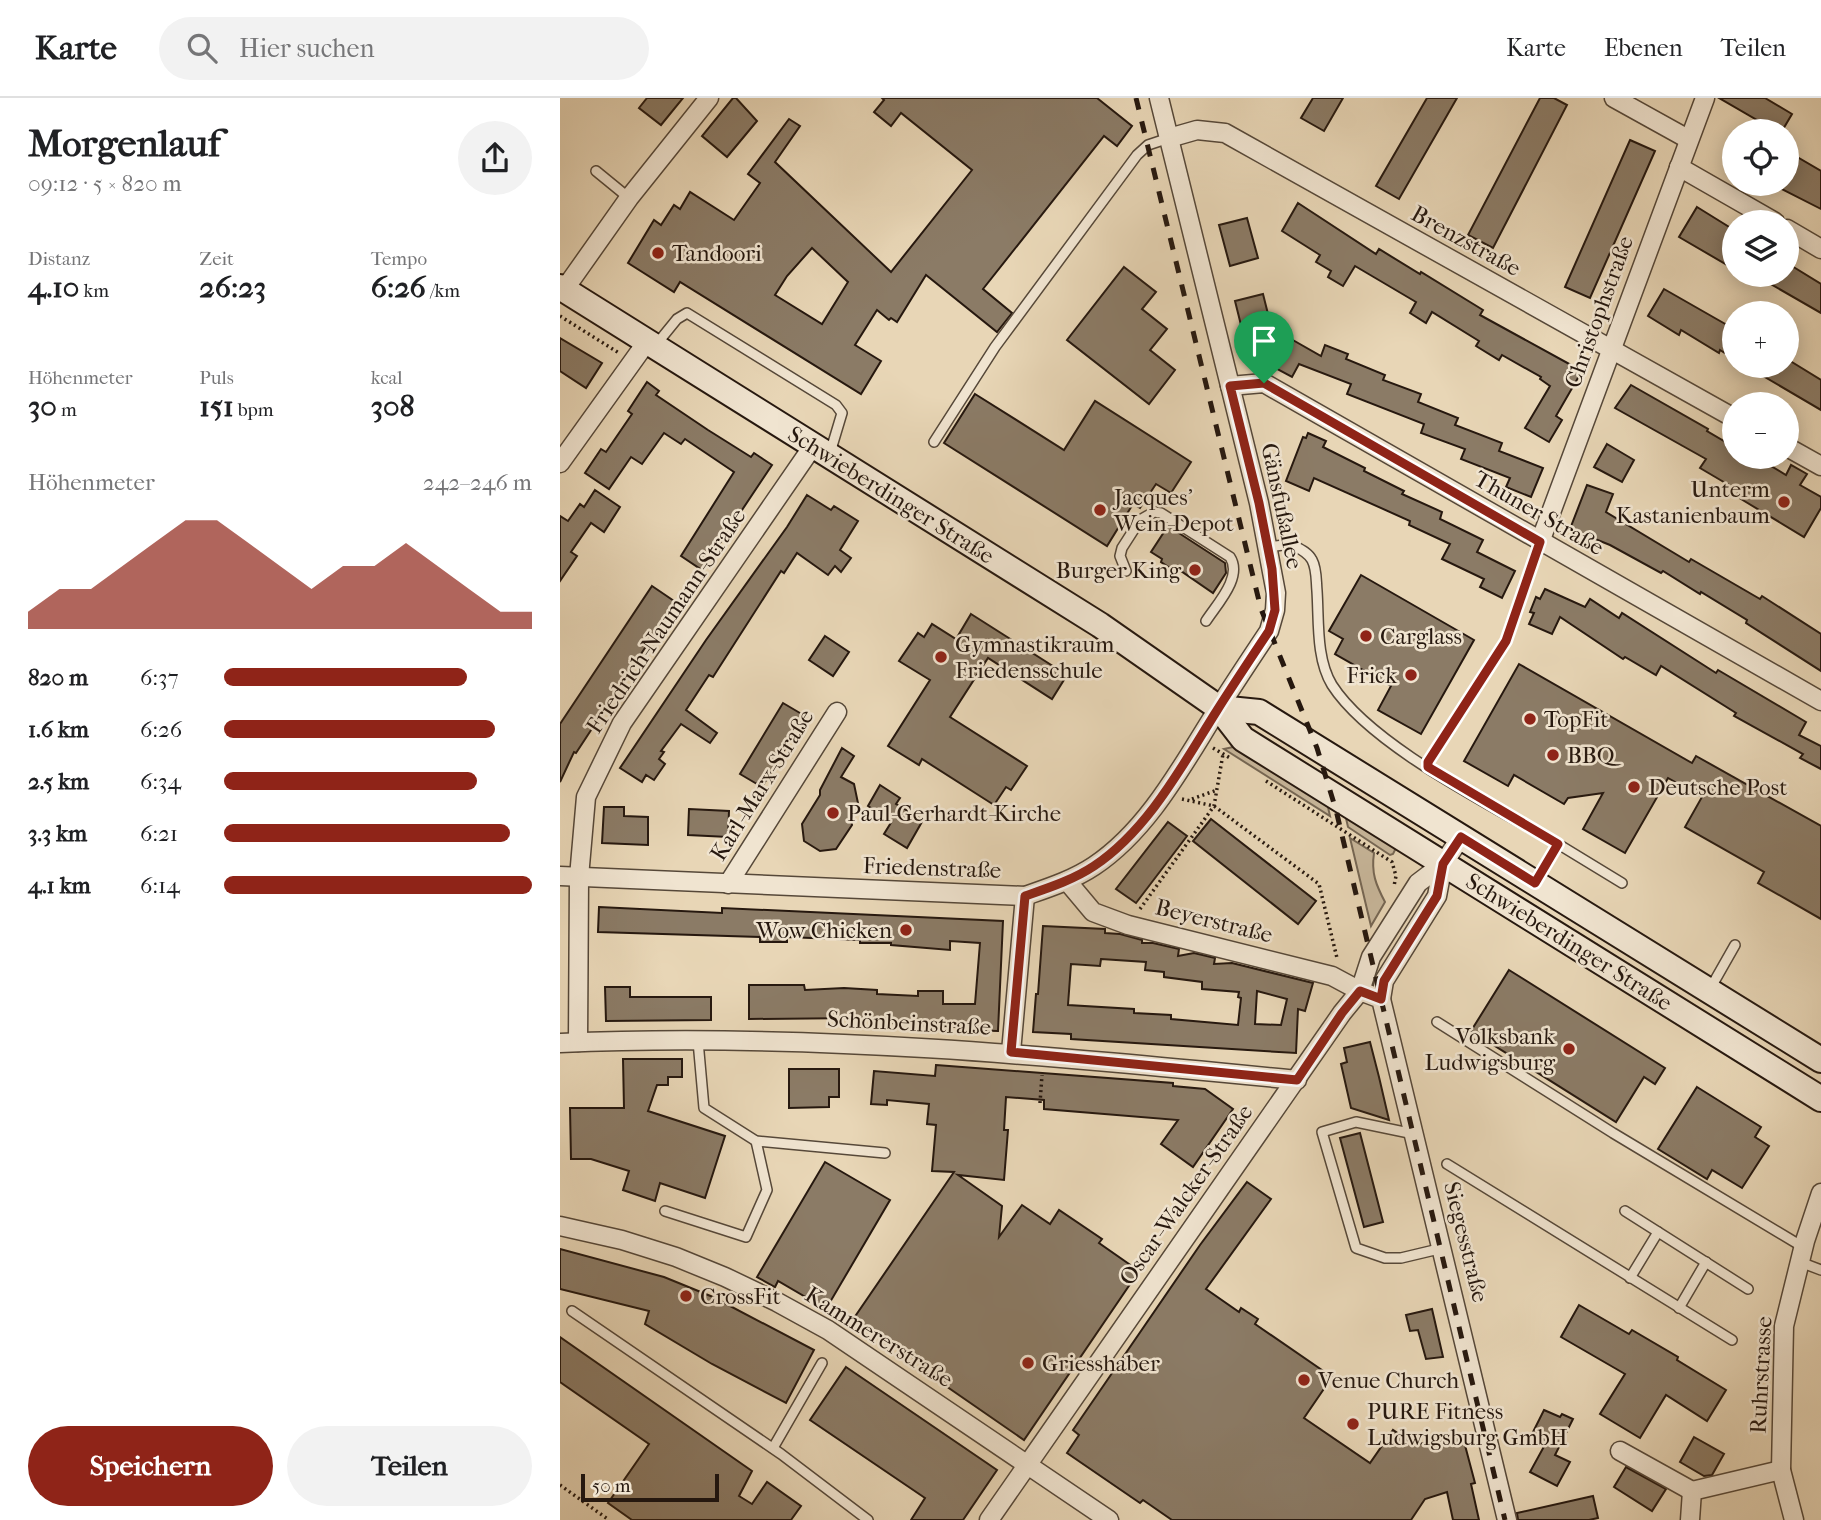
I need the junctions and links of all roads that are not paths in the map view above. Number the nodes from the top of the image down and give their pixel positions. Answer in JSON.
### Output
{"nodes":[{"id":1,"x":709,"y":98,"type":"edge"},
{"id":2,"x":1159,"y":98,"type":"edge"},
{"id":3,"x":1614,"y":98,"type":"edge"},
{"id":4,"x":1705,"y":98,"type":"edge"},
{"id":5,"x":1168,"y":138,"type":"junction"},
{"id":6,"x":1688,"y":139,"type":"junction"},
{"id":7,"x":1679,"y":167,"type":"junction"},
{"id":8,"x":596,"y":171,"type":"dead end"},
{"id":9,"x":629,"y":198,"type":"junction"},
{"id":10,"x":1754,"y":210,"type":"edge"},
{"id":11,"x":1799,"y":236,"type":"edge"},
{"id":12,"x":1821,"y":249,"type":"edge"},
{"id":13,"x":562,"y":288,"type":"edge"},
{"id":14,"x":644,"y":351,"type":"junction"},
{"id":15,"x":1611,"y":351,"type":"junction"},
{"id":16,"x":1230,"y":386,"type":"junction"},
{"id":17,"x":1722,"y":411,"type":"edge"},
{"id":18,"x":934,"y":442,"type":"dead end"},
{"id":19,"x":821,"y":452,"type":"junction"},
{"id":20,"x":1799,"y":454,"type":"edge"},
{"id":21,"x":560,"y":463,"type":"edge"},
{"id":22,"x":1821,"y":466,"type":"edge"},
{"id":23,"x":1540,"y":542,"type":"junction"},
{"id":24,"x":1268,"y":547,"type":"junction"},
{"id":25,"x":1126,"y":571,"type":"dead end"},
{"id":26,"x":1206,"y":621,"type":"dead end"},
{"id":27,"x":1506,"y":641,"type":"road end"},
{"id":28,"x":1821,"y":701,"type":"edge"},
{"id":29,"x":1219,"y":708,"type":"junction"},
{"id":30,"x":837,"y":712,"type":"dead end"},
{"id":31,"x":1461,"y":837,"type":"junction"},
{"id":32,"x":1558,"y":844,"type":"junction"},
{"id":33,"x":1443,"y":864,"type":"junction"},
{"id":34,"x":560,"y":876,"type":"edge"},
{"id":35,"x":579,"y":877,"type":"junction"},
{"id":36,"x":1067,"y":881,"type":"junction"},
{"id":37,"x":1535,"y":883,"type":"junction"},
{"id":38,"x":1622,"y":883,"type":"dead end"},
{"id":39,"x":729,"y":884,"type":"junction"},
{"id":40,"x":1025,"y":896,"type":"junction"},
{"id":41,"x":1735,"y":945,"type":"dead end"},
{"id":42,"x":1709,"y":990,"type":"junction"},
{"id":43,"x":1360,"y":991,"type":"junction"},
{"id":44,"x":1381,"y":999,"type":"junction"},
{"id":45,"x":1437,"y":1022,"type":"dead end"},
{"id":46,"x":698,"y":1041,"type":"junction"},
{"id":47,"x":569,"y":1042,"type":"edge"},
{"id":48,"x":1011,"y":1052,"type":"junction"},
{"id":49,"x":1821,"y":1060,"type":"edge"},
{"id":50,"x":1297,"y":1080,"type":"junction"},
{"id":51,"x":1821,"y":1099,"type":"edge"},
{"id":52,"x":1415,"y":1134,"type":"junction"},
{"id":53,"x":756,"y":1141,"type":"junction"},
{"id":54,"x":884,"y":1153,"type":"dead end"},
{"id":55,"x":1447,"y":1164,"type":"dead end"},
{"id":56,"x":1821,"y":1193,"type":"edge"},
{"id":57,"x":665,"y":1211,"type":"dead end"},
{"id":58,"x":1625,"y":1211,"type":"dead end"},
{"id":59,"x":560,"y":1226,"type":"edge"},
{"id":60,"x":1658,"y":1232,"type":"junction"},
{"id":61,"x":1443,"y":1248,"type":"junction"},
{"id":62,"x":1802,"y":1254,"type":"junction"},
{"id":63,"x":1706,"y":1262,"type":"junction"},
{"id":64,"x":1821,"y":1270,"type":"edge"},
{"id":65,"x":1630,"y":1278,"type":"junction"},
{"id":66,"x":1748,"y":1289,"type":"dead end"},
{"id":67,"x":1679,"y":1308,"type":"junction"},
{"id":68,"x":572,"y":1311,"type":"dead end"},
{"id":69,"x":1732,"y":1340,"type":"dead end"},
{"id":70,"x":822,"y":1363,"type":"dead end"},
{"id":71,"x":773,"y":1448,"type":"junction"},
{"id":72,"x":1620,"y":1451,"type":"dead end"},
{"id":73,"x":1028,"y":1464,"type":"junction"},
{"id":74,"x":1782,"y":1470,"type":"junction"},
{"id":75,"x":1692,"y":1491,"type":"junction"},
{"id":76,"x":867,"y":1520,"type":"edge"},
{"id":77,"x":989,"y":1520,"type":"edge"},
{"id":78,"x":1109,"y":1520,"type":"edge"},
{"id":79,"x":1507,"y":1520,"type":"edge"},
{"id":80,"x":1690,"y":1520,"type":"edge"},
{"id":81,"x":1794,"y":1520,"type":"edge"}],
"edges":[{"from":1,"to":9,"type":"street"},
{"from":2,"to":5,"type":"street","name":"Gänsfußallee"},
{"from":3,"to":6,"type":"street"},
{"from":4,"to":6,"type":"street","name":"Christophstraße"},
{"from":5,"to":15,"type":"street","name":"Brenzstraße"},
{"from":5,"to":16,"type":"street","name":"Gänsfußallee"},
{"from":5,"to":18,"type":"lane"},
{"from":6,"to":7,"type":"street","name":"Christophstraße"},
{"from":7,"to":10,"type":"street"},
{"from":7,"to":15,"type":"street","name":"Christophstraße"},
{"from":8,"to":9,"type":"lane"},
{"from":9,"to":13,"type":"street"},
{"from":11,"to":12,"type":"street"},
{"from":13,"to":14,"type":"main road","name":"Schwieberdinger Straße"},
{"from":14,"to":19,"type":"main road","name":"Schwieberdinger Straße"},
{"from":14,"to":19,"type":"lane"},
{"from":14,"to":21,"type":"street"},
{"from":15,"to":17,"type":"street","name":"Brenzstraße"},
{"from":15,"to":23,"type":"street","name":"Christophstraße"},
{"from":16,"to":23,"type":"street","name":"Thuner Straße"},
{"from":16,"to":24,"type":"street","name":"Gänsfußallee"},
{"from":19,"to":29,"type":"main road","name":"Schwieberdinger Straße"},
{"from":19,"to":35,"type":"street","name":"Friedrich-Naumann-Straße"},
{"from":20,"to":22,"type":"street"},
{"from":23,"to":27,"type":"lane"},
{"from":23,"to":28,"type":"street","name":"Thuner Straße"},
{"from":24,"to":29,"type":"street","name":"Gänsfußallee"},
{"from":24,"to":32,"type":"lane"},
{"from":25,"to":26,"type":"lane"},
{"from":29,"to":31,"type":"main road","name":"Schwieberdinger Straße"},
{"from":29,"to":33,"type":"main road","name":"Schwieberdinger Straße"},
{"from":29,"to":36,"type":"street","name":"Friedenstraße"},
{"from":30,"to":39,"type":"street","name":"Karl-Marx-Straße"},
{"from":31,"to":33,"type":"street","name":"Oscar-Walcker-Straße"},
{"from":31,"to":37,"type":"main road","name":"Schwieberdinger Straße"},
{"from":32,"to":37,"type":"lane"},
{"from":32,"to":38,"type":"lane"},
{"from":33,"to":43,"type":"street","name":"Oscar-Walcker-Straße"},
{"from":33,"to":44,"type":"street","name":"Oscar-Walcker-Straße"},
{"from":33,"to":51,"type":"main road","name":"Schwieberdinger Straße"},
{"from":34,"to":35,"type":"street","name":"Friedenstraße"},
{"from":35,"to":39,"type":"street","name":"Friedenstraße"},
{"from":35,"to":47,"type":"street","name":"Friedrich-Naumann-Straße"},
{"from":36,"to":40,"type":"street","name":"Friedenstraße"},
{"from":36,"to":43,"type":"street","name":"Beyerstraße"},
{"from":37,"to":42,"type":"main road","name":"Schwieberdinger Straße"},
{"from":39,"to":40,"type":"street","name":"Friedenstraße"},
{"from":40,"to":48,"type":"street"},
{"from":41,"to":42,"type":"lane"},
{"from":42,"to":49,"type":"main road","name":"Schwieberdinger Straße"},
{"from":43,"to":44,"type":"street"},
{"from":43,"to":50,"type":"street","name":"Oscar-Walcker-Straße"},
{"from":44,"to":52,"type":"street","name":"Siegesstraße"},
{"from":45,"to":62,"type":"lane"},
{"from":46,"to":47,"type":"street","name":"Schönbeinstraße"},
{"from":46,"to":48,"type":"street","name":"Schönbeinstraße"},
{"from":46,"to":53,"type":"lane"},
{"from":48,"to":50,"type":"street","name":"Schönbeinstraße"},
{"from":50,"to":73,"type":"street","name":"Oscar-Walcker-Straße"},
{"from":52,"to":61,"type":"street","name":"Siegesstraße"},
{"from":52,"to":61,"type":"lane"},
{"from":53,"to":54,"type":"lane"},
{"from":53,"to":57,"type":"lane"},
{"from":55,"to":65,"type":"lane"},
{"from":56,"to":62,"type":"street","name":"Ruhrstrasse"},
{"from":58,"to":60,"type":"lane"},
{"from":59,"to":73,"type":"street","name":"Kammererstraße"},
{"from":60,"to":63,"type":"lane"},
{"from":60,"to":65,"type":"lane"},
{"from":61,"to":79,"type":"street","name":"Siegesstraße"},
{"from":62,"to":64,"type":"lane"},
{"from":62,"to":74,"type":"street","name":"Ruhrstrasse"},
{"from":63,"to":66,"type":"lane"},
{"from":63,"to":67,"type":"lane"},
{"from":65,"to":67,"type":"lane"},
{"from":67,"to":69,"type":"lane"},
{"from":68,"to":71,"type":"lane"},
{"from":70,"to":71,"type":"lane"},
{"from":71,"to":76,"type":"lane"},
{"from":72,"to":75,"type":"street"},
{"from":73,"to":77,"type":"street","name":"Oscar-Walcker-Straße"},
{"from":73,"to":78,"type":"street","name":"Kammererstraße"},
{"from":74,"to":75,"type":"street"},
{"from":74,"to":81,"type":"street","name":"Ruhrstrasse"},
{"from":75,"to":80,"type":"street"}]}
